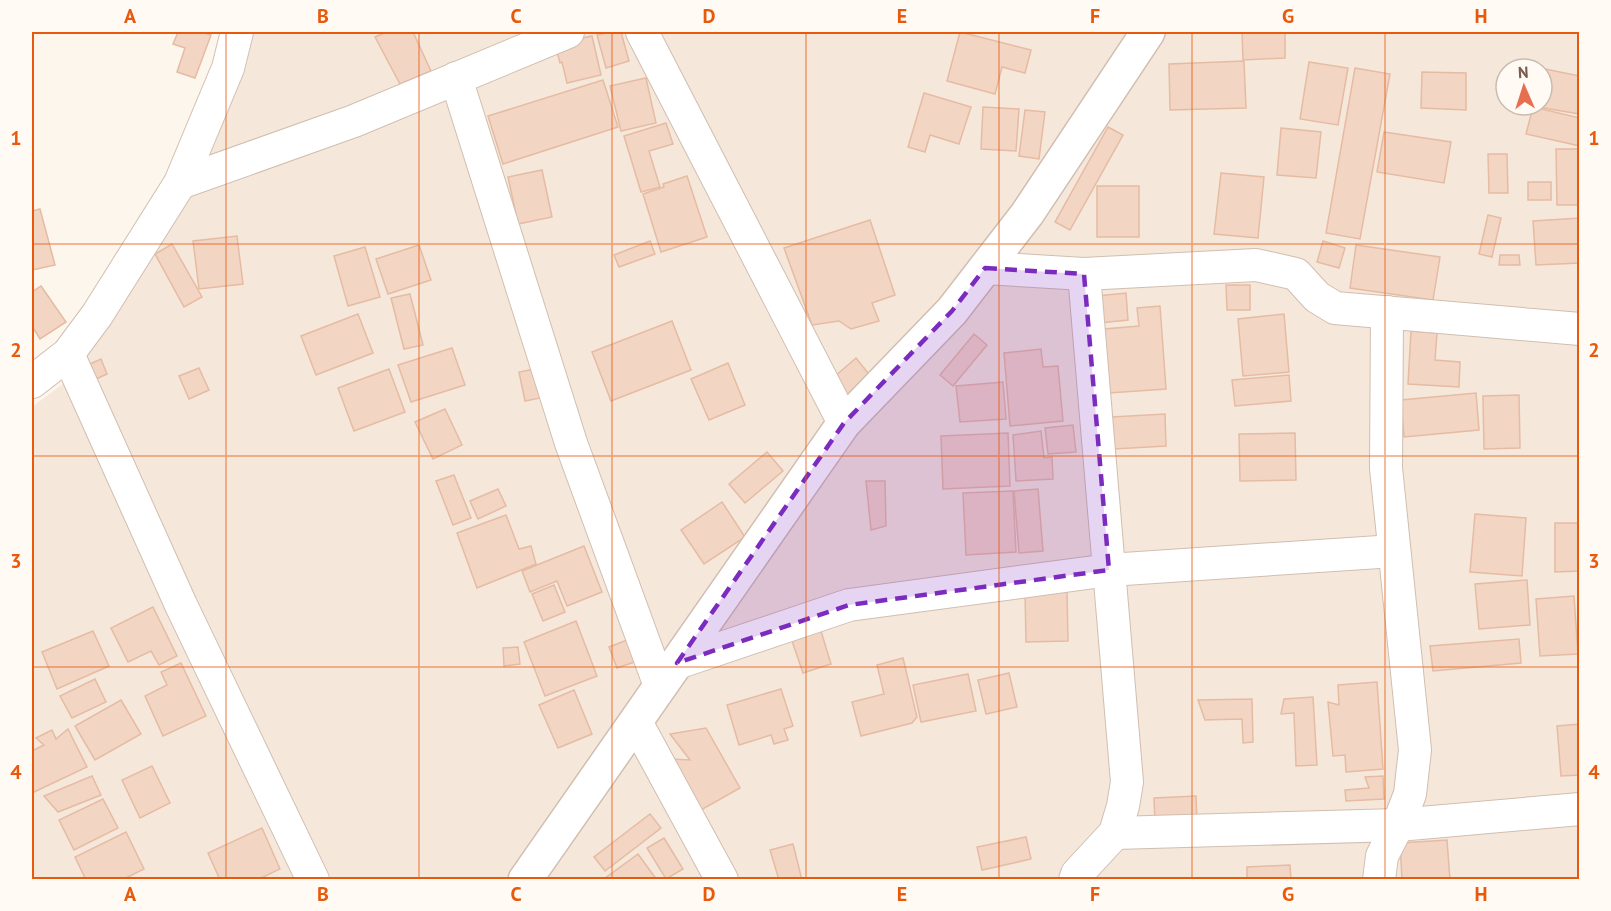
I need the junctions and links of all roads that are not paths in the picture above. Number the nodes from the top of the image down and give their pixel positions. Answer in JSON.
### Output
{"nodes":[{"id":1,"x":237,"y":32,"type":"edge"},
{"id":2,"x":568,"y":32,"type":"edge"},
{"id":3,"x":642,"y":32,"type":"edge"},
{"id":4,"x":1148,"y":32,"type":"edge"},
{"id":5,"x":456,"y":78,"type":"junction"},
{"id":6,"x":180,"y":183,"type":"junction"},
{"id":7,"x":985,"y":268,"type":"junction"},
{"id":8,"x":1084,"y":274,"type":"junction"},
{"id":9,"x":1387,"y":312,"type":"junction"},
{"id":10,"x":1580,"y":329,"type":"edge"},
{"id":11,"x":68,"y":354,"type":"junction"},
{"id":12,"x":32,"y":382,"type":"edge"},
{"id":13,"x":844,"y":423,"type":"junction"},
{"id":14,"x":1394,"y":551,"type":"junction"},
{"id":15,"x":1109,"y":570,"type":"junction"},
{"id":16,"x":668,"y":675,"type":"junction"},
{"id":17,"x":636,"y":722,"type":"junction"},
{"id":18,"x":1580,"y":809,"type":"edge"},
{"id":19,"x":1398,"y":825,"type":"junction"},
{"id":20,"x":1115,"y":833,"type":"junction"},
{"id":21,"x":313,"y":879,"type":"edge"},
{"id":22,"x":525,"y":879,"type":"edge"},
{"id":23,"x":722,"y":879,"type":"edge"},
{"id":24,"x":1075,"y":879,"type":"edge"},
{"id":25,"x":1379,"y":879,"type":"edge"}],
"edges":[{"from":1,"to":6,"type":"street"},
{"from":2,"to":5,"type":"street"},
{"from":3,"to":13,"type":"street"},
{"from":4,"to":7,"type":"street"},
{"from":5,"to":6,"type":"street"},
{"from":5,"to":16,"type":"street"},
{"from":6,"to":11,"type":"street"},
{"from":7,"to":8,"type":"street"},
{"from":7,"to":13,"type":"street"},
{"from":8,"to":9,"type":"street"},
{"from":8,"to":15,"type":"street"},
{"from":9,"to":10,"type":"street"},
{"from":9,"to":14,"type":"street"},
{"from":11,"to":12,"type":"street"},
{"from":11,"to":21,"type":"street"},
{"from":13,"to":16,"type":"street"},
{"from":14,"to":15,"type":"street"},
{"from":14,"to":19,"type":"street"},
{"from":15,"to":16,"type":"street"},
{"from":15,"to":20,"type":"street"},
{"from":16,"to":17,"type":"street"},
{"from":17,"to":22,"type":"street"},
{"from":17,"to":23,"type":"street"},
{"from":18,"to":19,"type":"street"},
{"from":19,"to":20,"type":"street"},
{"from":19,"to":25,"type":"street"},
{"from":20,"to":24,"type":"street"}]}
